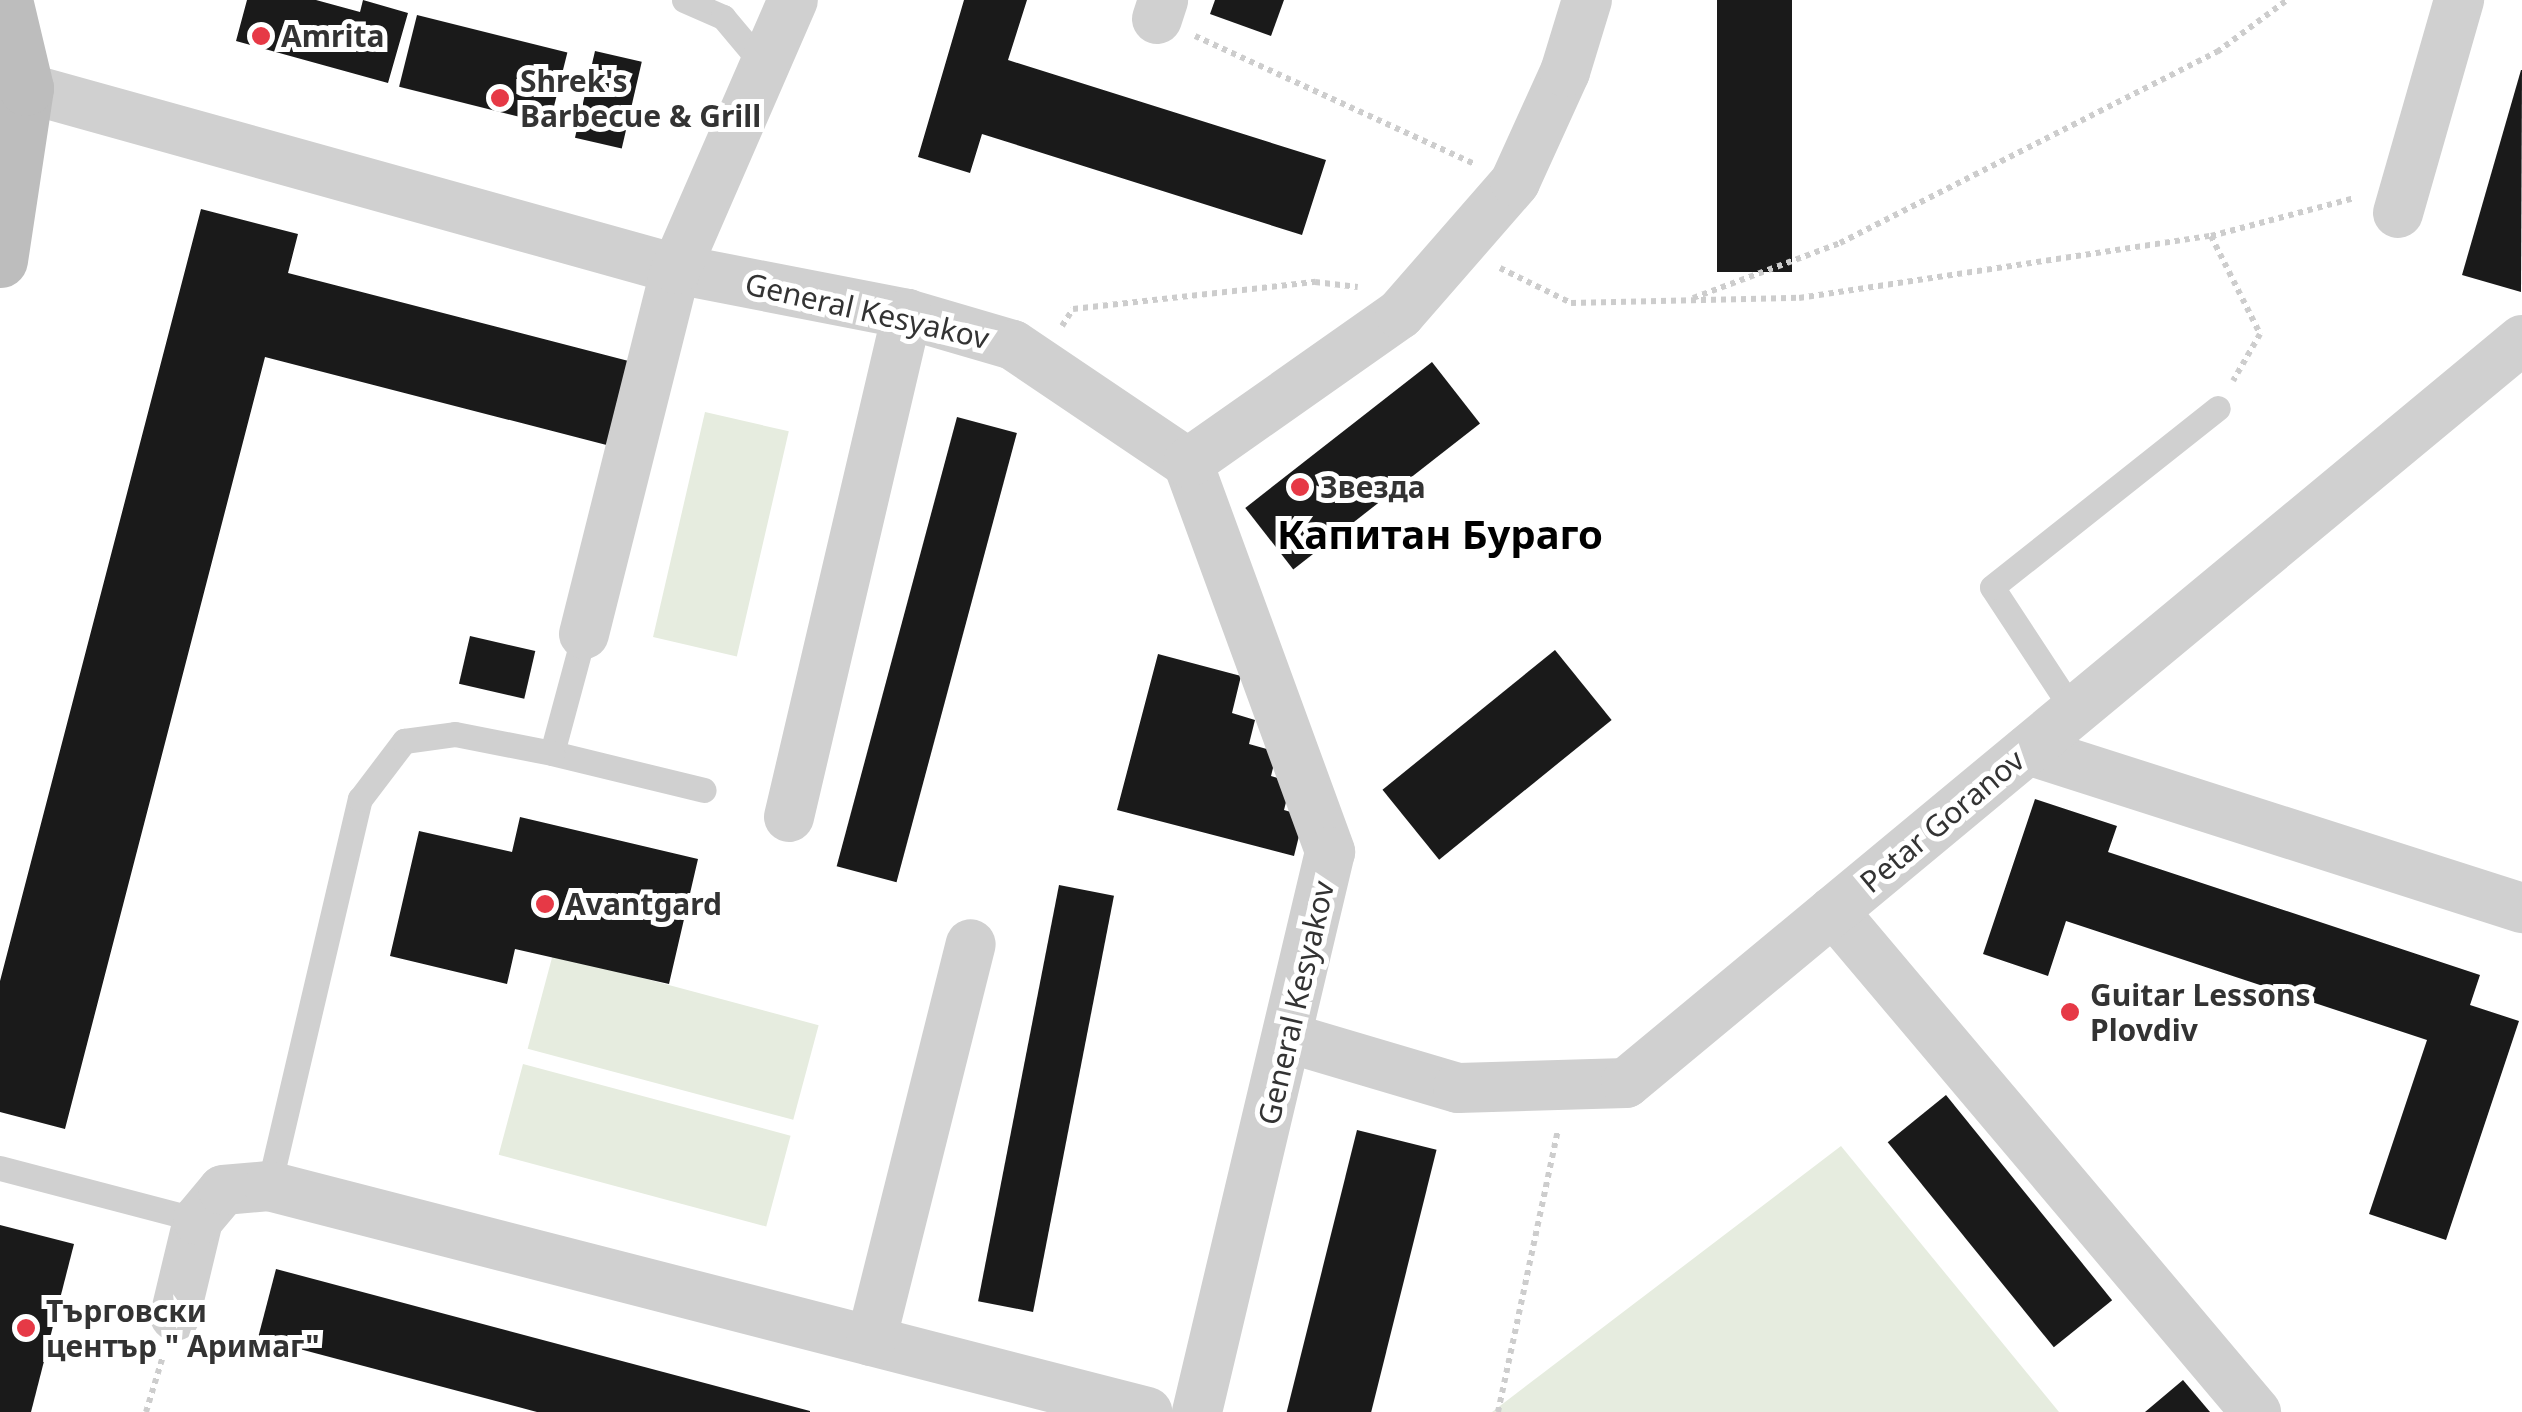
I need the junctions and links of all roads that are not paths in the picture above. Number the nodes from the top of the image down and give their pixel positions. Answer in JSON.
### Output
{"nodes":[{"id":1,"x":6,"y":0,"type":"edge"},
{"id":2,"x":684,"y":0,"type":"edge"},
{"id":3,"x":793,"y":0,"type":"edge"},
{"id":4,"x":1586,"y":0,"type":"edge"},
{"id":5,"x":2459,"y":0,"type":"edge"},
{"id":6,"x":765,"y":68,"type":"junction"},
{"id":7,"x":26,"y":88,"type":"junction"},
{"id":8,"x":2402,"y":199,"type":"road end"},
{"id":9,"x":0,"y":260,"type":"edge"},
{"id":10,"x":676,"y":269,"type":"junction"},
{"id":11,"x":907,"y":314,"type":"junction"},
{"id":12,"x":2522,"y":340,"type":"edge"},
{"id":13,"x":2218,"y":408,"type":"road end"},
{"id":14,"x":1188,"y":463,"type":"junction"},
{"id":15,"x":584,"y":634,"type":"joint"},
{"id":16,"x":2074,"y":712,"type":"junction"},
{"id":17,"x":2028,"y":750,"type":"junction"},
{"id":18,"x":552,"y":753,"type":"junction"},
{"id":19,"x":704,"y":790,"type":"dead end"},
{"id":20,"x":789,"y":818,"type":"dead end"},
{"id":21,"x":2522,"y":908,"type":"edge"},
{"id":22,"x":1834,"y":911,"type":"junction"},
{"id":23,"x":971,"y":944,"type":"dead end"},
{"id":24,"x":1289,"y":1038,"type":"junction"},
{"id":25,"x":0,"y":1168,"type":"edge"},
{"id":26,"x":269,"y":1186,"type":"junction"},
{"id":27,"x":198,"y":1220,"type":"junction"},
{"id":28,"x":175,"y":1316,"type":"road end"},
{"id":29,"x":872,"y":1341,"type":"junction"},
{"id":30,"x":1147,"y":1412,"type":"edge"},
{"id":31,"x":1197,"y":1412,"type":"edge"},
{"id":32,"x":2256,"y":1412,"type":"edge"}],
"edges":[{"from":1,"to":7,"type":"street"},
{"from":2,"to":6,"type":"lane"},
{"from":3,"to":6,"type":"street"},
{"from":4,"to":14,"type":"street"},
{"from":5,"to":8,"type":"street"},
{"from":6,"to":10,"type":"street"},
{"from":7,"to":9,"type":"street"},
{"from":7,"to":10,"type":"street","name":"General Kesyakov"},
{"from":10,"to":11,"type":"street","name":"General Kesyakov"},
{"from":10,"to":15,"type":"street"},
{"from":11,"to":14,"type":"street","name":"General Kesyakov"},
{"from":11,"to":20,"type":"street"},
{"from":12,"to":16,"type":"street","name":"Petar Goranov"},
{"from":13,"to":16,"type":"lane"},
{"from":14,"to":24,"type":"street","name":"General Kesyakov"},
{"from":15,"to":18,"type":"lane"},
{"from":16,"to":17,"type":"street","name":"Petar Goranov"},
{"from":17,"to":21,"type":"street"},
{"from":17,"to":22,"type":"street","name":"Petar Goranov"},
{"from":18,"to":19,"type":"lane"},
{"from":18,"to":26,"type":"lane"},
{"from":22,"to":24,"type":"street","name":"Petar Goranov"},
{"from":22,"to":32,"type":"street"},
{"from":23,"to":29,"type":"street"},
{"from":24,"to":31,"type":"street","name":"General Kesyakov"},
{"from":25,"to":27,"type":"lane"},
{"from":26,"to":27,"type":"street"},
{"from":26,"to":29,"type":"street"},
{"from":27,"to":28,"type":"street"},
{"from":29,"to":30,"type":"street"}]}
